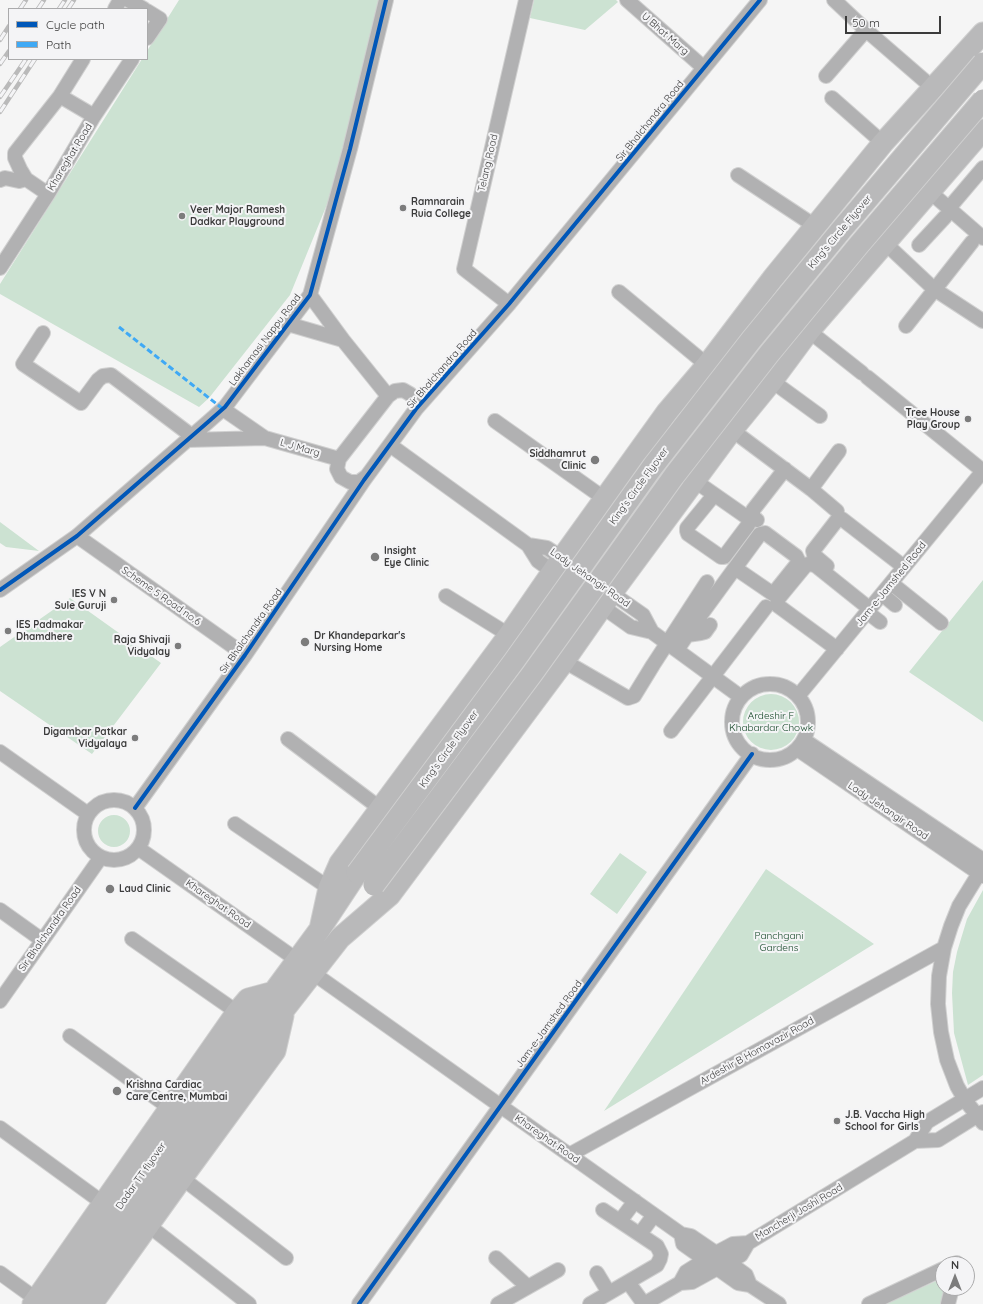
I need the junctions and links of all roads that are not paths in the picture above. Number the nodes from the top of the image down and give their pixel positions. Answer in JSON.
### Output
{"nodes":[{"id":1,"x":128,"y":0,"type":"edge"},
{"id":2,"x":386,"y":0,"type":"edge"},
{"id":3,"x":526,"y":0,"type":"edge"},
{"id":4,"x":627,"y":0,"type":"edge"},
{"id":5,"x":760,"y":0,"type":"edge"},
{"id":6,"x":834,"y":0,"type":"edge"},
{"id":7,"x":142,"y":8,"type":"edge"},
{"id":8,"x":148,"y":12,"type":"edge"},
{"id":9,"x":866,"y":30,"type":"junction"},
{"id":10,"x":983,"y":33,"type":"edge"},
{"id":11,"x":148,"y":37,"type":"edge"},
{"id":12,"x":82,"y":60,"type":"edge"},
{"id":13,"x":129,"y":60,"type":"edge"},
{"id":14,"x":983,"y":63,"type":"edge"},
{"id":15,"x":704,"y":68,"type":"junction"},
{"id":16,"x":826,"y":76,"type":"dead end"},
{"id":17,"x":933,"y":88,"type":"junction"},
{"id":18,"x":60,"y":96,"type":"junction"},
{"id":19,"x":832,"y":98,"type":"dead end"},
{"id":20,"x":983,"y":100,"type":"edge"},
{"id":21,"x":94,"y":116,"type":"junction"},
{"id":22,"x":983,"y":130,"type":"edge"},
{"id":23,"x":883,"y":143,"type":"junction"},
{"id":24,"x":983,"y":168,"type":"edge"},
{"id":25,"x":738,"y":175,"type":"dead end"},
{"id":26,"x":26,"y":179,"type":"junction"},
{"id":27,"x":0,"y":180,"type":"edge"},
{"id":28,"x":48,"y":194,"type":"junction"},
{"id":29,"x":926,"y":195,"type":"junction"},
{"id":30,"x":947,"y":212,"type":"junction"},
{"id":31,"x":815,"y":226,"type":"junction"},
{"id":32,"x":977,"y":237,"type":"edge"},
{"id":33,"x":885,"y":243,"type":"junction"},
{"id":34,"x":919,"y":245,"type":"dead end"},
{"id":35,"x":4,"y":252,"type":"edge"},
{"id":36,"x":0,"y":268,"type":"edge"},
{"id":37,"x":934,"y":289,"type":"junction"},
{"id":38,"x":619,"y":292,"type":"dead end"},
{"id":39,"x":310,"y":295,"type":"junction"},
{"id":40,"x":509,"y":304,"type":"junction"},
{"id":41,"x":983,"y":321,"type":"edge"},
{"id":42,"x":288,"y":324,"type":"junction"},
{"id":43,"x":906,"y":326,"type":"dead end"},
{"id":44,"x":809,"y":331,"type":"junction"},
{"id":45,"x":43,"y":334,"type":"dead end"},
{"id":46,"x":343,"y":340,"type":"junction"},
{"id":47,"x":708,"y":365,"type":"junction"},
{"id":48,"x":772,"y":381,"type":"junction"},
{"id":49,"x":388,"y":396,"type":"junction"},
{"id":50,"x":223,"y":408,"type":"junction"},
{"id":51,"x":416,"y":408,"type":"junction"},
{"id":52,"x":820,"y":416,"type":"dead end"},
{"id":53,"x":495,"y":422,"type":"dead end"},
{"id":54,"x":732,"y":430,"type":"junction"},
{"id":55,"x":190,"y":438,"type":"junction"},
{"id":56,"x":265,"y":438,"type":"junction"},
{"id":57,"x":390,"y":445,"type":"junction"},
{"id":58,"x":839,"y":451,"type":"dead end"},
{"id":59,"x":339,"y":459,"type":"junction"},
{"id":60,"x":785,"y":469,"type":"junction"},
{"id":61,"x":983,"y":471,"type":"edge"},
{"id":62,"x":367,"y":476,"type":"junction"},
{"id":63,"x":695,"y":481,"type":"junction"},
{"id":64,"x":811,"y":489,"type":"junction"},
{"id":65,"x":714,"y":495,"type":"junction"},
{"id":66,"x":605,"y":499,"type":"junction"},
{"id":67,"x":837,"y":511,"type":"dead end"},
{"id":68,"x":757,"y":520,"type":"dead end"},
{"id":69,"x":77,"y":536,"type":"junction"},
{"id":70,"x":558,"y":565,"type":"junction"},
{"id":71,"x":904,"y":567,"type":"junction"},
{"id":72,"x":735,"y":568,"type":"junction"},
{"id":73,"x":708,"y":582,"type":"dead end"},
{"id":74,"x":891,"y":583,"type":"junction"},
{"id":75,"x":0,"y":590,"type":"edge"},
{"id":76,"x":446,"y":596,"type":"dead end"},
{"id":77,"x":607,"y":600,"type":"junction"},
{"id":78,"x":874,"y":605,"type":"junction"},
{"id":79,"x":895,"y":605,"type":"dead end"},
{"id":80,"x":766,"y":607,"type":"dead end"},
{"id":81,"x":880,"y":622,"type":"dead end"},
{"id":82,"x":941,"y":623,"type":"dead end"},
{"id":83,"x":710,"y":625,"type":"dead end"},
{"id":84,"x":687,"y":634,"type":"junction"},
{"id":85,"x":510,"y":635,"type":"junction"},
{"id":86,"x":672,"y":646,"type":"junction"},
{"id":87,"x":837,"y":649,"type":"junction"},
{"id":88,"x":245,"y":655,"type":"junction"},
{"id":89,"x":564,"y":661,"type":"junction"},
{"id":90,"x":713,"y":675,"type":"junction"},
{"id":91,"x":798,"y":696,"type":"junction"},
{"id":92,"x":741,"y":697,"type":"junction"},
{"id":93,"x":671,"y":731,"type":"dead end"},
{"id":94,"x":288,"y":739,"type":"dead end"},
{"id":95,"x":800,"y":744,"type":"junction"},
{"id":96,"x":0,"y":752,"type":"edge"},
{"id":97,"x":752,"y":754,"type":"junction"},
{"id":98,"x":135,"y":808,"type":"junction"},
{"id":99,"x":381,"y":809,"type":"junction"},
{"id":100,"x":88,"y":814,"type":"junction"},
{"id":101,"x":235,"y":824,"type":"dead end"},
{"id":102,"x":138,"y":848,"type":"junction"},
{"id":103,"x":101,"y":856,"type":"junction"},
{"id":104,"x":982,"y":869,"type":"edge"},
{"id":105,"x":329,"y":888,"type":"junction"},
{"id":106,"x":0,"y":910,"type":"edge"},
{"id":107,"x":320,"y":929,"type":"junction"},
{"id":108,"x":340,"y":938,"type":"junction"},
{"id":109,"x":132,"y":939,"type":"dead end"},
{"id":110,"x":42,"y":940,"type":"junction"},
{"id":111,"x":944,"y":948,"type":"junction"},
{"id":112,"x":297,"y":960,"type":"junction"},
{"id":113,"x":313,"y":973,"type":"junction"},
{"id":114,"x":274,"y":992,"type":"junction"},
{"id":115,"x":0,"y":1001,"type":"edge"},
{"id":116,"x":284,"y":1011,"type":"junction"},
{"id":117,"x":238,"y":1012,"type":"junction"},
{"id":118,"x":70,"y":1036,"type":"dead end"},
{"id":119,"x":238,"y":1056,"type":"junction"},
{"id":120,"x":983,"y":1088,"type":"edge"},
{"id":121,"x":965,"y":1100,"type":"junction"},
{"id":122,"x":500,"y":1106,"type":"junction"},
{"id":123,"x":170,"y":1108,"type":"junction"},
{"id":124,"x":981,"y":1117,"type":"edge"},
{"id":125,"x":0,"y":1128,"type":"edge"},
{"id":126,"x":915,"y":1141,"type":"junction"},
{"id":127,"x":569,"y":1155,"type":"junction"},
{"id":128,"x":182,"y":1178,"type":"junction"},
{"id":129,"x":635,"y":1201,"type":"junction"},
{"id":130,"x":103,"y":1203,"type":"junction"},
{"id":131,"x":603,"y":1210,"type":"dead end"},
{"id":132,"x":654,"y":1215,"type":"junction"},
{"id":133,"x":620,"y":1221,"type":"junction"},
{"id":134,"x":148,"y":1225,"type":"junction"},
{"id":135,"x":640,"y":1234,"type":"junction"},
{"id":136,"x":748,"y":1243,"type":"junction"},
{"id":137,"x":711,"y":1256,"type":"junction"},
{"id":138,"x":286,"y":1258,"type":"dead end"},
{"id":139,"x":496,"y":1258,"type":"dead end"},
{"id":140,"x":723,"y":1265,"type":"junction"},
{"id":141,"x":558,"y":1270,"type":"dead end"},
{"id":142,"x":597,"y":1273,"type":"dead end"},
{"id":143,"x":0,"y":1274,"type":"edge"},
{"id":144,"x":935,"y":1274,"type":"edge"},
{"id":145,"x":628,"y":1282,"type":"junction"},
{"id":146,"x":680,"y":1283,"type":"junction"},
{"id":147,"x":528,"y":1287,"type":"junction"},
{"id":148,"x":609,"y":1293,"type":"junction"},
{"id":149,"x":41,"y":1302,"type":"edge"},
{"id":150,"x":72,"y":1304,"type":"edge"},
{"id":151,"x":92,"y":1304,"type":"edge"},
{"id":152,"x":249,"y":1304,"type":"edge"},
{"id":153,"x":359,"y":1304,"type":"edge"},
{"id":154,"x":500,"y":1304,"type":"edge"},
{"id":155,"x":590,"y":1304,"type":"edge"},
{"id":156,"x":644,"y":1304,"type":"edge"},
{"id":157,"x":778,"y":1304,"type":"edge"},
{"id":158,"x":870,"y":1304,"type":"edge"}],
"edges":[{"from":1,"to":7,"type":"street"},
{"from":2,"to":39,"type":"street","name":"Lakhamasi Nappu Road"},
{"from":3,"to":40,"type":"street","name":"Telang Road"},
{"from":4,"to":15,"type":"street","name":"U Bhat Marg"},
{"from":5,"to":15,"type":"street","name":"Sir Bhalchandra Road"},
{"from":6,"to":9,"type":"street"},
{"from":8,"to":11,"type":"street"},
{"from":9,"to":16,"type":"street"},
{"from":9,"to":17,"type":"street"},
{"from":10,"to":17,"type":"highway"},
{"from":12,"to":18,"type":"street"},
{"from":13,"to":21,"type":"street"},
{"from":14,"to":107,"type":"highway","name":"King's Circle Flyover","bridge":true},
{"from":15,"to":40,"type":"street","name":"Sir Bhalchandra Road"},
{"from":17,"to":23,"type":"highway"},
{"from":18,"to":21,"type":"street","name":"Khareghat Road"},
{"from":18,"to":26,"type":"street"},
{"from":19,"to":23,"type":"street"},
{"from":20,"to":108,"type":"highway","name":"King's Circle Flyover","bridge":true},
{"from":21,"to":28,"type":"street","name":"Khareghat Road"},
{"from":22,"to":29,"type":"highway"},
{"from":23,"to":31,"type":"highway"},
{"from":24,"to":30,"type":"street"},
{"from":25,"to":31,"type":"street"},
{"from":26,"to":27,"type":"street"},
{"from":26,"to":28,"type":"street"},
{"from":28,"to":35,"type":"street","name":"Khareghat Road"},
{"from":29,"to":30,"type":"street"},
{"from":29,"to":33,"type":"highway"},
{"from":30,"to":32,"type":"street"},
{"from":30,"to":34,"type":"street"},
{"from":31,"to":47,"type":"highway"},
{"from":32,"to":37,"type":"street"},
{"from":33,"to":37,"type":"street"},
{"from":33,"to":44,"type":"highway"},
{"from":35,"to":36,"type":"street","name":"Khareghat Road"},
{"from":37,"to":41,"type":"street"},
{"from":37,"to":43,"type":"street"},
{"from":38,"to":47,"type":"street"},
{"from":39,"to":42,"type":"street","name":"Lakhamasi Nappu Road"},
{"from":39,"to":46,"type":"street"},
{"from":40,"to":51,"type":"street","name":"Sir Bhalchandra Road"},
{"from":42,"to":46,"type":"street"},
{"from":42,"to":50,"type":"street","name":"Lakhamasi Nappu Road"},
{"from":44,"to":48,"type":"highway"},
{"from":44,"to":61,"type":"street"},
{"from":45,"to":55,"type":"street"},
{"from":46,"to":49,"type":"street"},
{"from":47,"to":66,"type":"highway"},
{"from":48,"to":52,"type":"street"},
{"from":48,"to":54,"type":"highway"},
{"from":49,"to":51,"type":"street"},
{"from":49,"to":59,"type":"street"},
{"from":50,"to":55,"type":"street","name":"Lakhamasi Nappu Road"},
{"from":50,"to":56,"type":"street","name":"L J Marg"},
{"from":51,"to":57,"type":"street","name":"Sir Bhalchandra Road"},
{"from":53,"to":66,"type":"street"},
{"from":54,"to":60,"type":"street"},
{"from":54,"to":63,"type":"highway"},
{"from":55,"to":56,"type":"street"},
{"from":55,"to":69,"type":"street","name":"Lakhamasi Nappu Road"},
{"from":56,"to":59,"type":"street","name":"L J Marg"},
{"from":57,"to":62,"type":"street","name":"Sir Bhalchandra Road"},
{"from":57,"to":70,"type":"street","name":"Lady Jehangir Road"},
{"from":58,"to":64,"type":"street"},
{"from":59,"to":62,"type":"street"},
{"from":60,"to":64,"type":"street"},
{"from":60,"to":68,"type":"street"},
{"from":61,"to":71,"type":"street","name":"Jam-e-Jamshed Road"},
{"from":62,"to":88,"type":"street","name":"Sir Bhalchandra Road"},
{"from":63,"to":65,"type":"street"},
{"from":63,"to":77,"type":"highway"},
{"from":64,"to":67,"type":"street"},
{"from":65,"to":65,"type":"street"},
{"from":66,"to":70,"type":"highway"},
{"from":69,"to":75,"type":"street","name":"Lakhamasi Nappu Road"},
{"from":69,"to":88,"type":"street","name":"Scheme 5 Road no.6"},
{"from":70,"to":77,"type":"street","name":"Lady Jehangir Road"},
{"from":70,"to":85,"type":"highway"},
{"from":71,"to":74,"type":"street","name":"Jam-e-Jamshed Road"},
{"from":71,"to":78,"type":"street"},
{"from":72,"to":72,"type":"street"},
{"from":72,"to":84,"type":"street"},
{"from":73,"to":86,"type":"street"},
{"from":74,"to":78,"type":"street","name":"Jam-e-Jamshed Road"},
{"from":74,"to":82,"type":"street"},
{"from":76,"to":85,"type":"street"},
{"from":77,"to":86,"type":"street","name":"Lady Jehangir Road"},
{"from":77,"to":89,"type":"highway"},
{"from":78,"to":79,"type":"street"},
{"from":78,"to":81,"type":"street"},
{"from":78,"to":87,"type":"street","name":"Jam-e-Jamshed Road"},
{"from":78,"to":87,"type":"street"},
{"from":80,"to":90,"type":"street"},
{"from":83,"to":84,"type":"street"},
{"from":84,"to":86,"type":"street"},
{"from":85,"to":99,"type":"highway"},
{"from":86,"to":89,"type":"street"},
{"from":86,"to":90,"type":"street","name":"Lady Jehangir Road"},
{"from":87,"to":91,"type":"street","name":"Jam-e-Jamshed Road"},
{"from":88,"to":98,"type":"street","name":"Sir Bhalchandra Road"},
{"from":89,"to":108,"type":"highway"},
{"from":90,"to":92,"type":"street","name":"Lady Jehangir Road"},
{"from":90,"to":93,"type":"street"},
{"from":91,"to":92,"type":"street"},
{"from":91,"to":95,"type":"street"},
{"from":92,"to":97,"type":"street"},
{"from":94,"to":99,"type":"street"},
{"from":95,"to":97,"type":"street"},
{"from":95,"to":104,"type":"street","name":"Lady Jehangir Road"},
{"from":96,"to":100,"type":"street"},
{"from":97,"to":122,"type":"street","name":"Jam-e-Jamshed Road"},
{"from":98,"to":100,"type":"street"},
{"from":98,"to":102,"type":"street"},
{"from":99,"to":105,"type":"highway"},
{"from":100,"to":103,"type":"street"},
{"from":101,"to":105,"type":"street"},
{"from":102,"to":103,"type":"street"},
{"from":102,"to":112,"type":"street","name":"Khareghat Road"},
{"from":103,"to":110,"type":"street","name":"Sir Bhalchandra Road"},
{"from":104,"to":111,"type":"street","name":"Lady Jehangir Road"},
{"from":105,"to":107,"type":"highway"},
{"from":106,"to":110,"type":"street"},
{"from":107,"to":112,"type":"highway","name":"King's Circle Flyover"},
{"from":108,"to":113,"type":"highway"},
{"from":109,"to":117,"type":"street"},
{"from":110,"to":115,"type":"street","name":"Sir Bhalchandra Road"},
{"from":111,"to":121,"type":"street","name":"Lady Jehangir Road"},
{"from":111,"to":127,"type":"street","name":"Ardeshir B Homavazir Road"},
{"from":112,"to":114,"type":"highway","name":"King's Circle Flyover"},
{"from":113,"to":116,"type":"highway"},
{"from":113,"to":122,"type":"street","name":"Khareghat Road"},
{"from":114,"to":117,"type":"highway"},
{"from":114,"to":119,"type":"highway","name":"King's Circle Flyover"},
{"from":116,"to":119,"type":"highway"},
{"from":116,"to":128,"type":"highway"},
{"from":117,"to":123,"type":"highway"},
{"from":118,"to":123,"type":"street"},
{"from":119,"to":149,"type":"highway","name":"Dadar TT flyover"},
{"from":119,"to":150,"type":"highway","name":"Dadar TT flyover"},
{"from":120,"to":121,"type":"street","name":"Mancherji Joshi Road"},
{"from":121,"to":124,"type":"street","name":"Lady Jehangir Road"},
{"from":121,"to":126,"type":"street","name":"Mancherji Joshi Road"},
{"from":122,"to":127,"type":"street","name":"Khareghat Road"},
{"from":122,"to":153,"type":"street","name":"Jam-e-Jamshed Road"},
{"from":123,"to":130,"type":"highway"},
{"from":124,"to":126,"type":"street","name":"Mancherji Joshi Road"},
{"from":125,"to":130,"type":"street"},
{"from":126,"to":136,"type":"street","name":"Mancherji Joshi Road"},
{"from":127,"to":129,"type":"street","name":"Khareghat Road"},
{"from":128,"to":134,"type":"highway"},
{"from":128,"to":138,"type":"street"},
{"from":129,"to":132,"type":"street","name":"Khareghat Road"},
{"from":129,"to":133,"type":"street"},
{"from":130,"to":149,"type":"highway"},
{"from":131,"to":133,"type":"street"},
{"from":132,"to":135,"type":"street"},
{"from":132,"to":137,"type":"street","name":"Khareghat Road"},
{"from":133,"to":135,"type":"street"},
{"from":134,"to":151,"type":"highway"},
{"from":134,"to":152,"type":"street"},
{"from":135,"to":145,"type":"street"},
{"from":136,"to":137,"type":"street","name":"Mancherji Joshi Road"},
{"from":136,"to":140,"type":"street"},
{"from":137,"to":140,"type":"street","name":"Khareghat Road"},
{"from":137,"to":146,"type":"street","name":"Mancherji Joshi Road"},
{"from":139,"to":147,"type":"street"},
{"from":140,"to":146,"type":"street"},
{"from":140,"to":157,"type":"street","name":"Khareghat Road"},
{"from":141,"to":147,"type":"street"},
{"from":142,"to":148,"type":"street"},
{"from":143,"to":149,"type":"street"},
{"from":144,"to":158,"type":"street"},
{"from":145,"to":148,"type":"street"},
{"from":145,"to":156,"type":"street"},
{"from":146,"to":156,"type":"street","name":"Mancherji Joshi Road"},
{"from":147,"to":154,"type":"street"},
{"from":148,"to":155,"type":"street"}]}
